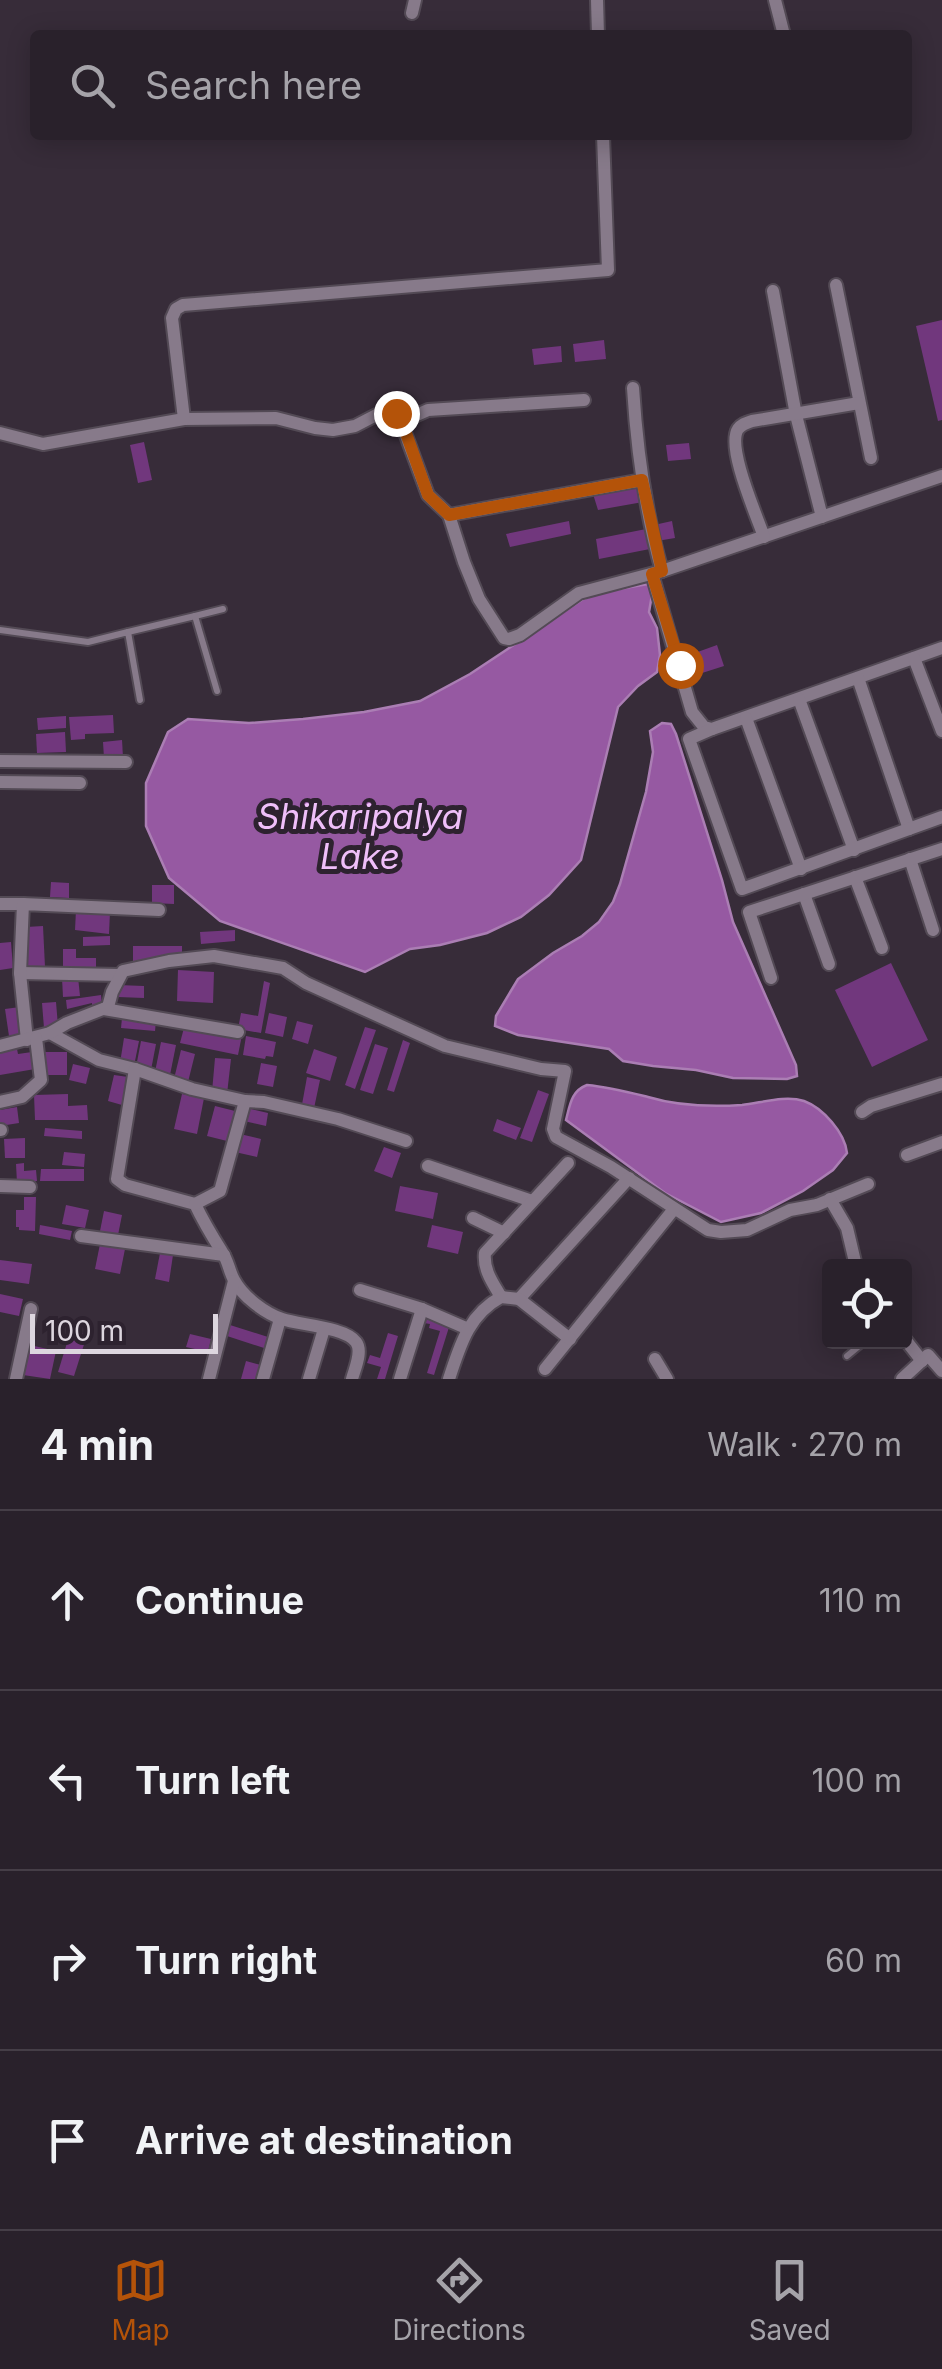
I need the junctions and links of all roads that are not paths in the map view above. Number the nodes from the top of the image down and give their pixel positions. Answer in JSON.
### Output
{"nodes":[{"id":1,"x":596,"y":0,"type":"edge"},
{"id":2,"x":774,"y":0,"type":"edge"},
{"id":3,"x":598,"y":30,"type":"edge"},
{"id":4,"x":783,"y":30,"type":"edge"},
{"id":5,"x":602,"y":140,"type":"edge"},
{"id":6,"x":836,"y":285,"type":"dead end"},
{"id":7,"x":773,"y":291,"type":"dead end"},
{"id":8,"x":633,"y":388,"type":"dead end"},
{"id":9,"x":584,"y":400,"type":"dead end"},
{"id":10,"x":859,"y":403,"type":"junction"},
{"id":11,"x":796,"y":415,"type":"junction"},
{"id":12,"x":184,"y":419,"type":"junction"},
{"id":13,"x":402,"y":422,"type":"junction"},
{"id":14,"x":0,"y":433,"type":"edge"},
{"id":15,"x":871,"y":458,"type":"dead end"},
{"id":16,"x":942,"y":476,"type":"edge"},
{"id":17,"x":642,"y":480,"type":"junction"},
{"id":18,"x":449,"y":515,"type":"junction"},
{"id":19,"x":822,"y":517,"type":"junction"},
{"id":20,"x":764,"y":538,"type":"junction"},
{"id":21,"x":657,"y":573,"type":"junction"},
{"id":22,"x":222,"y":609,"type":"dead end"},
{"id":23,"x":195,"y":616,"type":"junction"},
{"id":24,"x":0,"y":630,"type":"edge"},
{"id":25,"x":128,"y":632,"type":"junction"},
{"id":26,"x":942,"y":648,"type":"edge"},
{"id":27,"x":914,"y":658,"type":"junction"},
{"id":28,"x":858,"y":678,"type":"junction"},
{"id":29,"x":217,"y":691,"type":"dead end"},
{"id":30,"x":798,"y":699,"type":"junction"},
{"id":31,"x":140,"y":700,"type":"dead end"},
{"id":32,"x":746,"y":718,"type":"junction"},
{"id":33,"x":712,"y":730,"type":"junction"},
{"id":34,"x":942,"y":731,"type":"edge"},
{"id":35,"x":0,"y":761,"type":"edge"},
{"id":36,"x":126,"y":762,"type":"dead end"},
{"id":37,"x":0,"y":782,"type":"edge"},
{"id":38,"x":80,"y":782,"type":"dead end"},
{"id":39,"x":942,"y":817,"type":"edge"},
{"id":40,"x":909,"y":830,"type":"junction"},
{"id":41,"x":942,"y":849,"type":"edge"},
{"id":42,"x":854,"y":850,"type":"junction"},
{"id":43,"x":910,"y":859,"type":"junction"},
{"id":44,"x":801,"y":869,"type":"junction"},
{"id":45,"x":855,"y":878,"type":"junction"},
{"id":46,"x":742,"y":889,"type":"junction"},
{"id":47,"x":804,"y":894,"type":"junction"},
{"id":48,"x":0,"y":904,"type":"edge"},
{"id":49,"x":22,"y":904,"type":"junction"},
{"id":50,"x":158,"y":910,"type":"dead end"},
{"id":51,"x":749,"y":912,"type":"junction"},
{"id":52,"x":933,"y":930,"type":"dead end"},
{"id":53,"x":882,"y":948,"type":"dead end"},
{"id":54,"x":830,"y":964,"type":"dead end"},
{"id":55,"x":20,"y":972,"type":"junction"},
{"id":56,"x":120,"y":975,"type":"junction"},
{"id":57,"x":772,"y":978,"type":"dead end"},
{"id":58,"x":104,"y":1009,"type":"junction"},
{"id":59,"x":238,"y":1032,"type":"dead end"},
{"id":60,"x":38,"y":1037,"type":"junction"},
{"id":61,"x":0,"y":1046,"type":"edge"},
{"id":62,"x":135,"y":1069,"type":"junction"},
{"id":63,"x":942,"y":1084,"type":"edge"},
{"id":64,"x":0,"y":1102,"type":"edge"},
{"id":65,"x":245,"y":1102,"type":"junction"},
{"id":66,"x":862,"y":1112,"type":"dead end"},
{"id":67,"x":406,"y":1141,"type":"dead end"},
{"id":68,"x":942,"y":1142,"type":"edge"},
{"id":69,"x":907,"y":1155,"type":"dead end"},
{"id":70,"x":568,"y":1163,"type":"dead end"},
{"id":71,"x":428,"y":1166,"type":"dead end"},
{"id":72,"x":629,"y":1178,"type":"junction"},
{"id":73,"x":868,"y":1184,"type":"dead end"},
{"id":74,"x":0,"y":1186,"type":"edge"},
{"id":75,"x":30,"y":1187,"type":"dead end"},
{"id":76,"x":830,"y":1198,"type":"junction"},
{"id":77,"x":532,"y":1201,"type":"junction"},
{"id":78,"x":195,"y":1204,"type":"junction"},
{"id":79,"x":674,"y":1209,"type":"junction"},
{"id":80,"x":473,"y":1218,"type":"dead end"},
{"id":81,"x":504,"y":1233,"type":"junction"},
{"id":82,"x":81,"y":1236,"type":"dead end"},
{"id":83,"x":224,"y":1255,"type":"junction"},
{"id":84,"x":854,"y":1259,"type":"edge"},
{"id":85,"x":234,"y":1280,"type":"junction"},
{"id":86,"x":360,"y":1290,"type":"dead end"},
{"id":87,"x":501,"y":1297,"type":"junction"},
{"id":88,"x":518,"y":1299,"type":"junction"},
{"id":89,"x":31,"y":1309,"type":"dead end"},
{"id":90,"x":422,"y":1309,"type":"junction"},
{"id":91,"x":280,"y":1319,"type":"junction"},
{"id":92,"x":466,"y":1328,"type":"junction"},
{"id":93,"x":324,"y":1329,"type":"junction"},
{"id":94,"x":570,"y":1338,"type":"junction"},
{"id":95,"x":912,"y":1348,"type":"edge"},
{"id":96,"x":856,"y":1349,"type":"edge"},
{"id":97,"x":847,"y":1356,"type":"dead end"},
{"id":98,"x":655,"y":1359,"type":"dead end"},
{"id":99,"x":922,"y":1361,"type":"junction"},
{"id":100,"x":545,"y":1369,"type":"dead end"},
{"id":101,"x":942,"y":1371,"type":"edge"},
{"id":102,"x":16,"y":1379,"type":"edge"},
{"id":103,"x":208,"y":1379,"type":"edge"},
{"id":104,"x":263,"y":1379,"type":"edge"},
{"id":105,"x":310,"y":1379,"type":"edge"},
{"id":106,"x":352,"y":1379,"type":"edge"},
{"id":107,"x":400,"y":1379,"type":"edge"},
{"id":108,"x":449,"y":1379,"type":"edge"},
{"id":109,"x":667,"y":1379,"type":"edge"},
{"id":110,"x":902,"y":1379,"type":"edge"}],
"edges":[{"from":1,"to":3,"type":"street"},
{"from":2,"to":4,"type":"street"},
{"from":5,"to":12,"type":"street"},
{"from":6,"to":10,"type":"street"},
{"from":7,"to":11,"type":"street"},
{"from":8,"to":17,"type":"street"},
{"from":9,"to":13,"type":"street"},
{"from":10,"to":11,"type":"street"},
{"from":10,"to":15,"type":"street"},
{"from":11,"to":19,"type":"street"},
{"from":11,"to":20,"type":"street"},
{"from":12,"to":13,"type":"street"},
{"from":12,"to":14,"type":"street"},
{"from":13,"to":18,"type":"street"},
{"from":16,"to":19,"type":"street"},
{"from":17,"to":18,"type":"street"},
{"from":17,"to":21,"type":"street"},
{"from":18,"to":21,"type":"street"},
{"from":19,"to":20,"type":"street"},
{"from":20,"to":21,"type":"street"},
{"from":21,"to":33,"type":"street"},
{"from":22,"to":23,"type":"lane"},
{"from":23,"to":25,"type":"lane"},
{"from":23,"to":29,"type":"lane"},
{"from":24,"to":25,"type":"lane"},
{"from":25,"to":31,"type":"lane"},
{"from":26,"to":27,"type":"street"},
{"from":27,"to":28,"type":"street"},
{"from":27,"to":34,"type":"street"},
{"from":28,"to":30,"type":"street"},
{"from":28,"to":40,"type":"street"},
{"from":30,"to":32,"type":"street"},
{"from":30,"to":42,"type":"street"},
{"from":32,"to":33,"type":"street"},
{"from":32,"to":44,"type":"street"},
{"from":33,"to":46,"type":"street"},
{"from":35,"to":36,"type":"street"},
{"from":37,"to":38,"type":"street"},
{"from":39,"to":40,"type":"street"},
{"from":40,"to":42,"type":"street"},
{"from":41,"to":43,"type":"street"},
{"from":42,"to":44,"type":"street"},
{"from":43,"to":45,"type":"street"},
{"from":43,"to":52,"type":"street"},
{"from":44,"to":46,"type":"street"},
{"from":45,"to":47,"type":"street"},
{"from":45,"to":53,"type":"street"},
{"from":46,"to":51,"type":"street"},
{"from":47,"to":51,"type":"street"},
{"from":47,"to":54,"type":"street"},
{"from":48,"to":49,"type":"street"},
{"from":49,"to":50,"type":"street"},
{"from":49,"to":55,"type":"street"},
{"from":51,"to":57,"type":"street"},
{"from":55,"to":56,"type":"street"},
{"from":55,"to":60,"type":"street"},
{"from":56,"to":58,"type":"street"},
{"from":56,"to":72,"type":"street"},
{"from":58,"to":59,"type":"street"},
{"from":58,"to":60,"type":"street"},
{"from":60,"to":61,"type":"street"},
{"from":60,"to":62,"type":"street"},
{"from":60,"to":64,"type":"street"},
{"from":62,"to":65,"type":"street"},
{"from":62,"to":78,"type":"street"},
{"from":63,"to":66,"type":"street"},
{"from":65,"to":67,"type":"street"},
{"from":65,"to":78,"type":"street"},
{"from":68,"to":69,"type":"street"},
{"from":70,"to":77,"type":"street"},
{"from":71,"to":77,"type":"street"},
{"from":72,"to":79,"type":"street"},
{"from":72,"to":88,"type":"street"},
{"from":73,"to":76,"type":"street"},
{"from":74,"to":75,"type":"street"},
{"from":76,"to":79,"type":"street"},
{"from":76,"to":84,"type":"street"},
{"from":77,"to":81,"type":"street"},
{"from":78,"to":83,"type":"street"},
{"from":79,"to":94,"type":"street"},
{"from":80,"to":81,"type":"street"},
{"from":81,"to":87,"type":"street"},
{"from":82,"to":83,"type":"street"},
{"from":83,"to":85,"type":"street"},
{"from":85,"to":91,"type":"street"},
{"from":85,"to":103,"type":"street"},
{"from":86,"to":90,"type":"street"},
{"from":87,"to":88,"type":"street"},
{"from":87,"to":92,"type":"street"},
{"from":88,"to":94,"type":"street"},
{"from":89,"to":102,"type":"street"},
{"from":90,"to":92,"type":"street"},
{"from":90,"to":107,"type":"street"},
{"from":91,"to":93,"type":"street"},
{"from":91,"to":104,"type":"street"},
{"from":92,"to":108,"type":"street"},
{"from":93,"to":105,"type":"street"},
{"from":93,"to":106,"type":"street"},
{"from":94,"to":100,"type":"street"},
{"from":95,"to":99,"type":"street"},
{"from":96,"to":97,"type":"lane"},
{"from":98,"to":109,"type":"street"},
{"from":99,"to":101,"type":"street"},
{"from":99,"to":110,"type":"street"}]}
